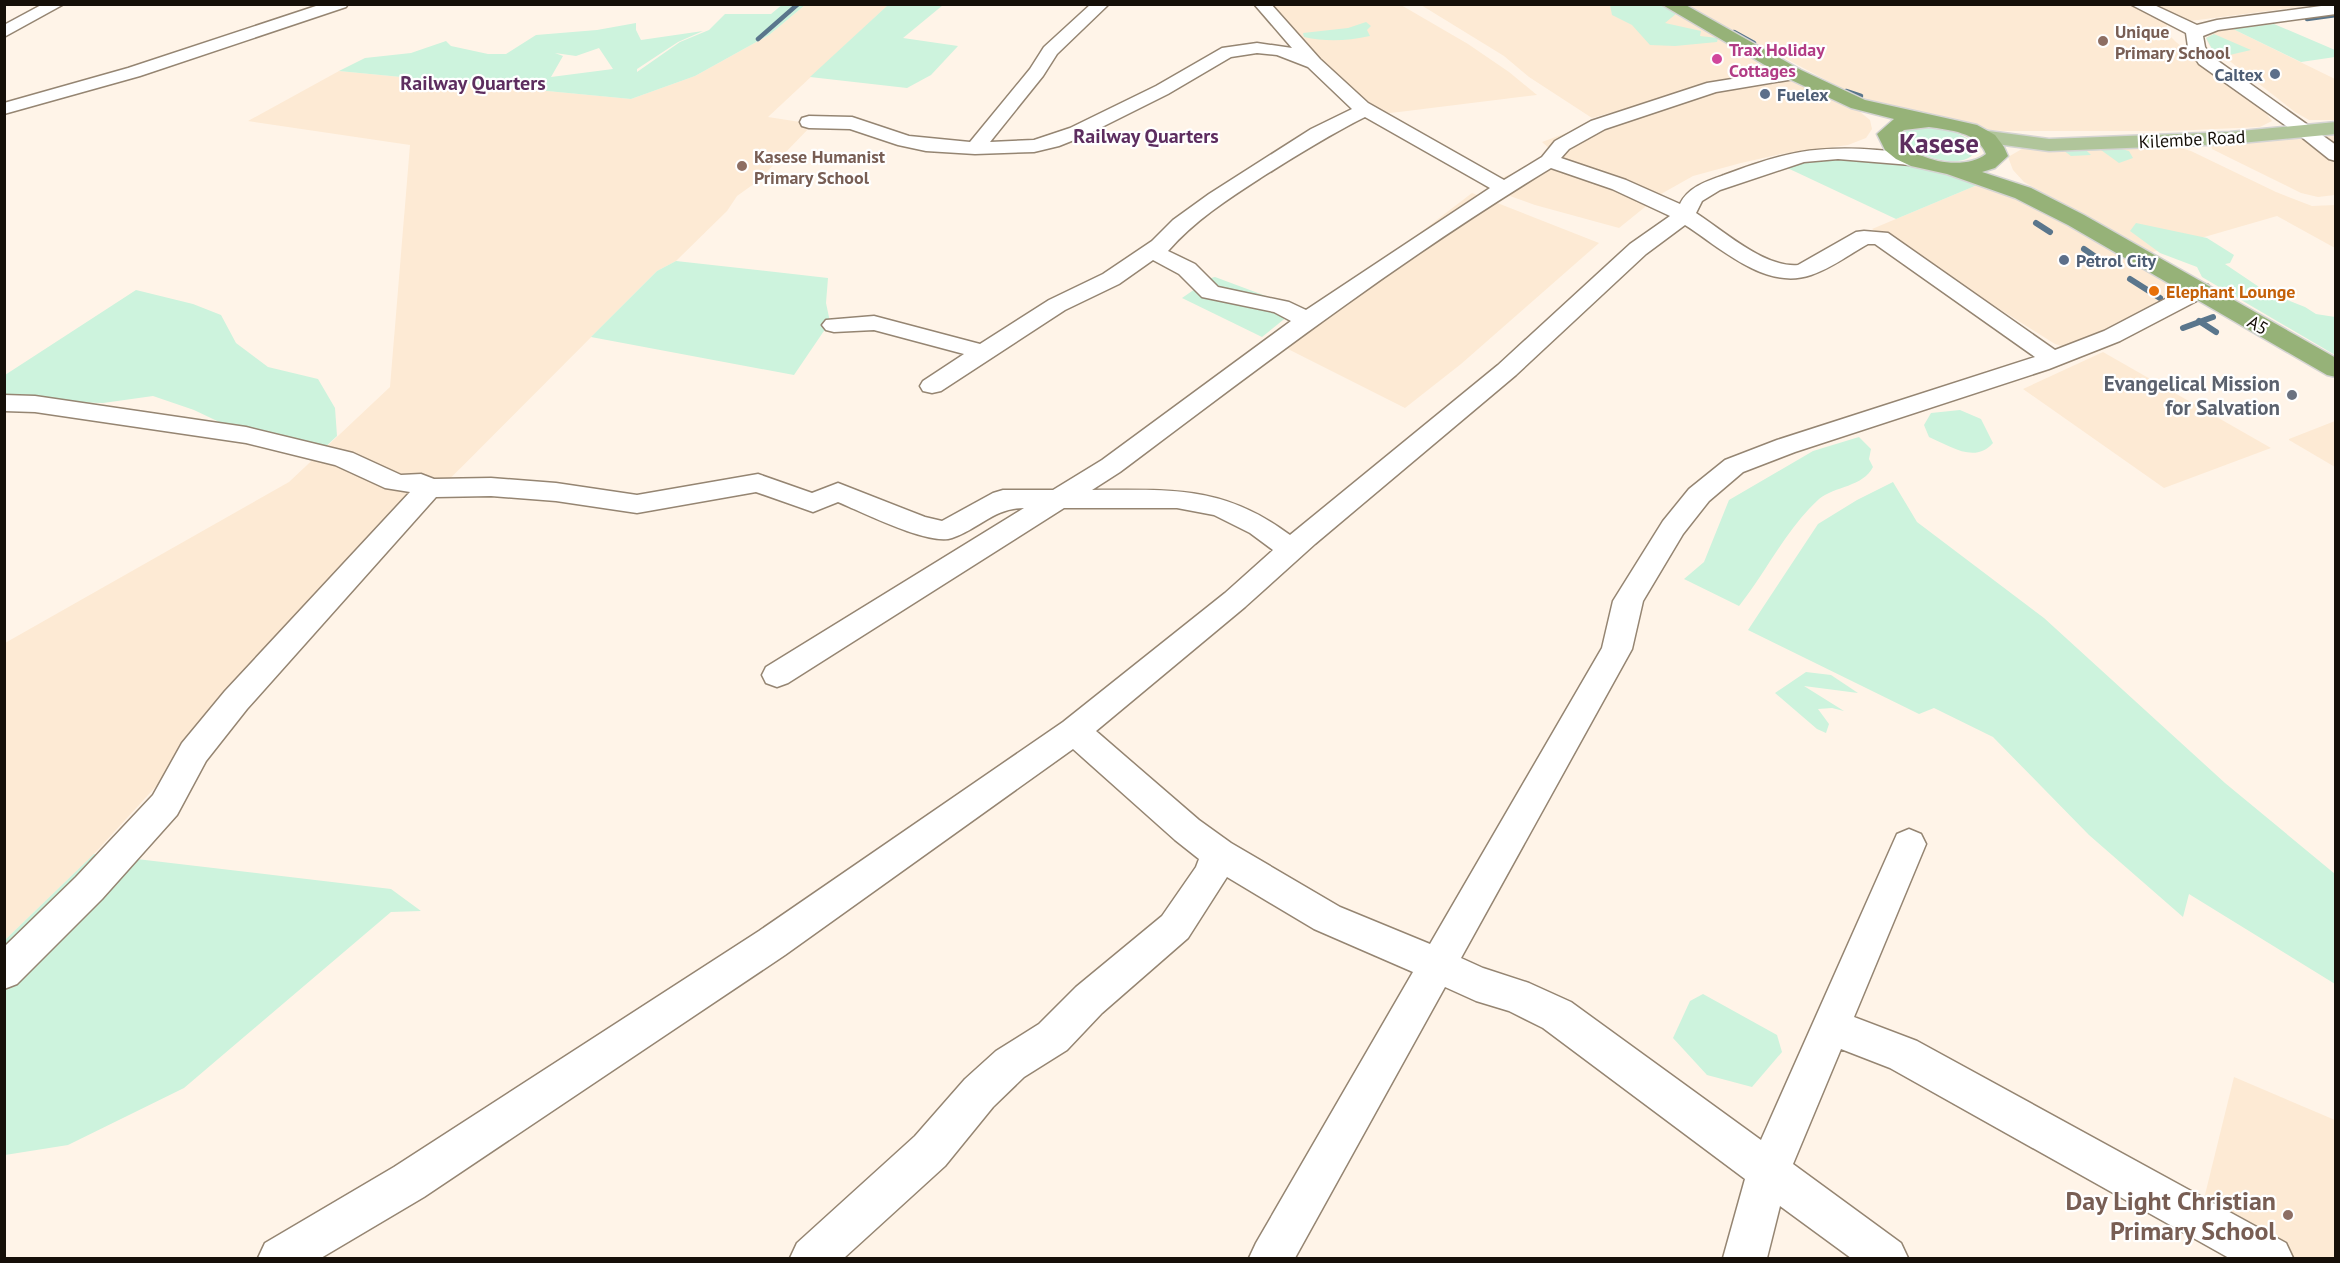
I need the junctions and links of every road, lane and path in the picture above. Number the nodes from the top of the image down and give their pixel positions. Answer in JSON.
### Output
{"nodes":[{"id":1,"x":56,"y":4,"type":"edge"},
{"id":2,"x":340,"y":4,"type":"edge"},
{"id":3,"x":1101,"y":4,"type":"edge"},
{"id":4,"x":1262,"y":4,"type":"edge"},
{"id":5,"x":1670,"y":4,"type":"edge"},
{"id":6,"x":2138,"y":4,"type":"edge"},
{"id":7,"x":2336,"y":9,"type":"edge"},
{"id":8,"x":4,"y":32,"type":"edge"},
{"id":9,"x":2195,"y":32,"type":"junction"},
{"id":10,"x":1314,"y":63,"type":"junction"},
{"id":11,"x":1794,"y":74,"type":"junction"},
{"id":12,"x":1858,"y":104,"type":"junction"},
{"id":13,"x":4,"y":109,"type":"edge"},
{"id":14,"x":1365,"y":110,"type":"junction"},
{"id":15,"x":1929,"y":121,"type":"junction"},
{"id":16,"x":809,"y":122,"type":"dead end"},
{"id":17,"x":2336,"y":128,"type":"edge"},
{"id":18,"x":2306,"y":131,"type":"junction"},
{"id":19,"x":1888,"y":132,"type":"junction"},
{"id":20,"x":1981,"y":136,"type":"junction"},
{"id":21,"x":2049,"y":145,"type":"junction"},
{"id":22,"x":975,"y":148,"type":"junction"},
{"id":23,"x":1838,"y":153,"type":"junction"},
{"id":24,"x":2336,"y":156,"type":"edge"},
{"id":25,"x":1911,"y":159,"type":"junction"},
{"id":26,"x":1995,"y":160,"type":"junction"},
{"id":27,"x":1549,"y":161,"type":"junction"},
{"id":28,"x":1952,"y":169,"type":"junction"},
{"id":29,"x":1504,"y":188,"type":"junction"},
{"id":30,"x":2023,"y":193,"type":"junction"},
{"id":31,"x":1685,"y":215,"type":"junction"},
{"id":32,"x":1152,"y":250,"type":"junction"},
{"id":33,"x":2200,"y":290,"type":"junction"},
{"id":34,"x":1307,"y":320,"type":"junction"},
{"id":35,"x":834,"y":325,"type":"dead end"},
{"id":36,"x":984,"y":352,"type":"junction"},
{"id":37,"x":2052,"y":359,"type":"junction"},
{"id":38,"x":2336,"y":369,"type":"edge"},
{"id":39,"x":932,"y":386,"type":"dead end"},
{"id":40,"x":4,"y":403,"type":"edge"},
{"id":41,"x":428,"y":488,"type":"junction"},
{"id":42,"x":1054,"y":500,"type":"junction"},
{"id":43,"x":1292,"y":550,"type":"junction"},
{"id":44,"x":777,"y":675,"type":"dead end"},
{"id":45,"x":1074,"y":731,"type":"junction"},
{"id":46,"x":1909,"y":844,"type":"dead end"},
{"id":47,"x":1219,"y":854,"type":"junction"},
{"id":48,"x":1437,"y":964,"type":"junction"},
{"id":49,"x":4,"y":972,"type":"edge"},
{"id":50,"x":1832,"y":1027,"type":"junction"},
{"id":51,"x":1768,"y":1173,"type":"junction"},
{"id":52,"x":280,"y":1258,"type":"edge"},
{"id":53,"x":812,"y":1258,"type":"edge"},
{"id":54,"x":1271,"y":1258,"type":"edge"},
{"id":55,"x":1745,"y":1258,"type":"edge"},
{"id":56,"x":1886,"y":1258,"type":"edge"},
{"id":57,"x":2271,"y":1258,"type":"edge"}],
"edges":[{"from":1,"to":8,"type":"street"},
{"from":2,"to":13,"type":"street"},
{"from":3,"to":22,"type":"street"},
{"from":4,"to":10,"type":"street"},
{"from":5,"to":11,"type":"highway","number":"A5"},
{"from":6,"to":9,"type":"street"},
{"from":7,"to":9,"type":"street"},
{"from":9,"to":18,"type":"street"},
{"from":10,"to":14,"type":"street"},
{"from":10,"to":22,"type":"street"},
{"from":11,"to":12,"type":"highway","number":"A5"},
{"from":11,"to":27,"type":"street"},
{"from":12,"to":15,"type":"highway","number":"A5"},
{"from":12,"to":19,"type":"highway","number":"A5"},
{"from":14,"to":29,"type":"street"},
{"from":14,"to":32,"type":"street"},
{"from":15,"to":19,"type":"highway","name":"Kilembe Road","number":"A5"},
{"from":15,"to":20,"type":"highway","name":"Kilembe Road","number":"A5"},
{"from":16,"to":22,"type":"street"},
{"from":17,"to":18,"type":"main road","name":"Kilembe Road"},
{"from":18,"to":21,"type":"main road","name":"Kilembe Road"},
{"from":18,"to":24,"type":"street"},
{"from":19,"to":23,"type":"street"},
{"from":19,"to":25,"type":"highway","name":"Kilembe Road","number":"A5"},
{"from":20,"to":21,"type":"main road","name":"Kilembe Road"},
{"from":20,"to":26,"type":"highway","number":"A5"},
{"from":21,"to":26,"type":"main road","name":"Kilembe Road"},
{"from":23,"to":25,"type":"street"},
{"from":23,"to":31,"type":"street"},
{"from":25,"to":28,"type":"highway","name":"Kilembe Road","number":"A5"},
{"from":26,"to":28,"type":"highway","name":"Kilembe Road","number":"A5"},
{"from":26,"to":30,"type":"highway","name":"A5","number":"A5"},
{"from":27,"to":29,"type":"street"},
{"from":27,"to":31,"type":"street"},
{"from":28,"to":30,"type":"highway","name":"A5","number":"A5"},
{"from":29,"to":34,"type":"street"},
{"from":30,"to":33,"type":"highway","name":"A5","number":"A5"},
{"from":31,"to":37,"type":"street"},
{"from":31,"to":43,"type":"street"},
{"from":32,"to":34,"type":"street"},
{"from":32,"to":36,"type":"street"},
{"from":33,"to":37,"type":"street"},
{"from":33,"to":38,"type":"highway","name":"A5","number":"A5"},
{"from":34,"to":42,"type":"street"},
{"from":35,"to":36,"type":"street"},
{"from":36,"to":39,"type":"street"},
{"from":37,"to":48,"type":"street"},
{"from":40,"to":41,"type":"street"},
{"from":41,"to":42,"type":"street"},
{"from":41,"to":49,"type":"street"},
{"from":42,"to":43,"type":"street"},
{"from":42,"to":44,"type":"street"},
{"from":43,"to":45,"type":"street"},
{"from":45,"to":47,"type":"street"},
{"from":45,"to":52,"type":"street"},
{"from":46,"to":50,"type":"street"},
{"from":47,"to":48,"type":"street"},
{"from":47,"to":53,"type":"street"},
{"from":48,"to":51,"type":"street"},
{"from":48,"to":54,"type":"street"},
{"from":50,"to":51,"type":"street"},
{"from":50,"to":57,"type":"street"},
{"from":51,"to":55,"type":"street"},
{"from":51,"to":56,"type":"street"}]}
